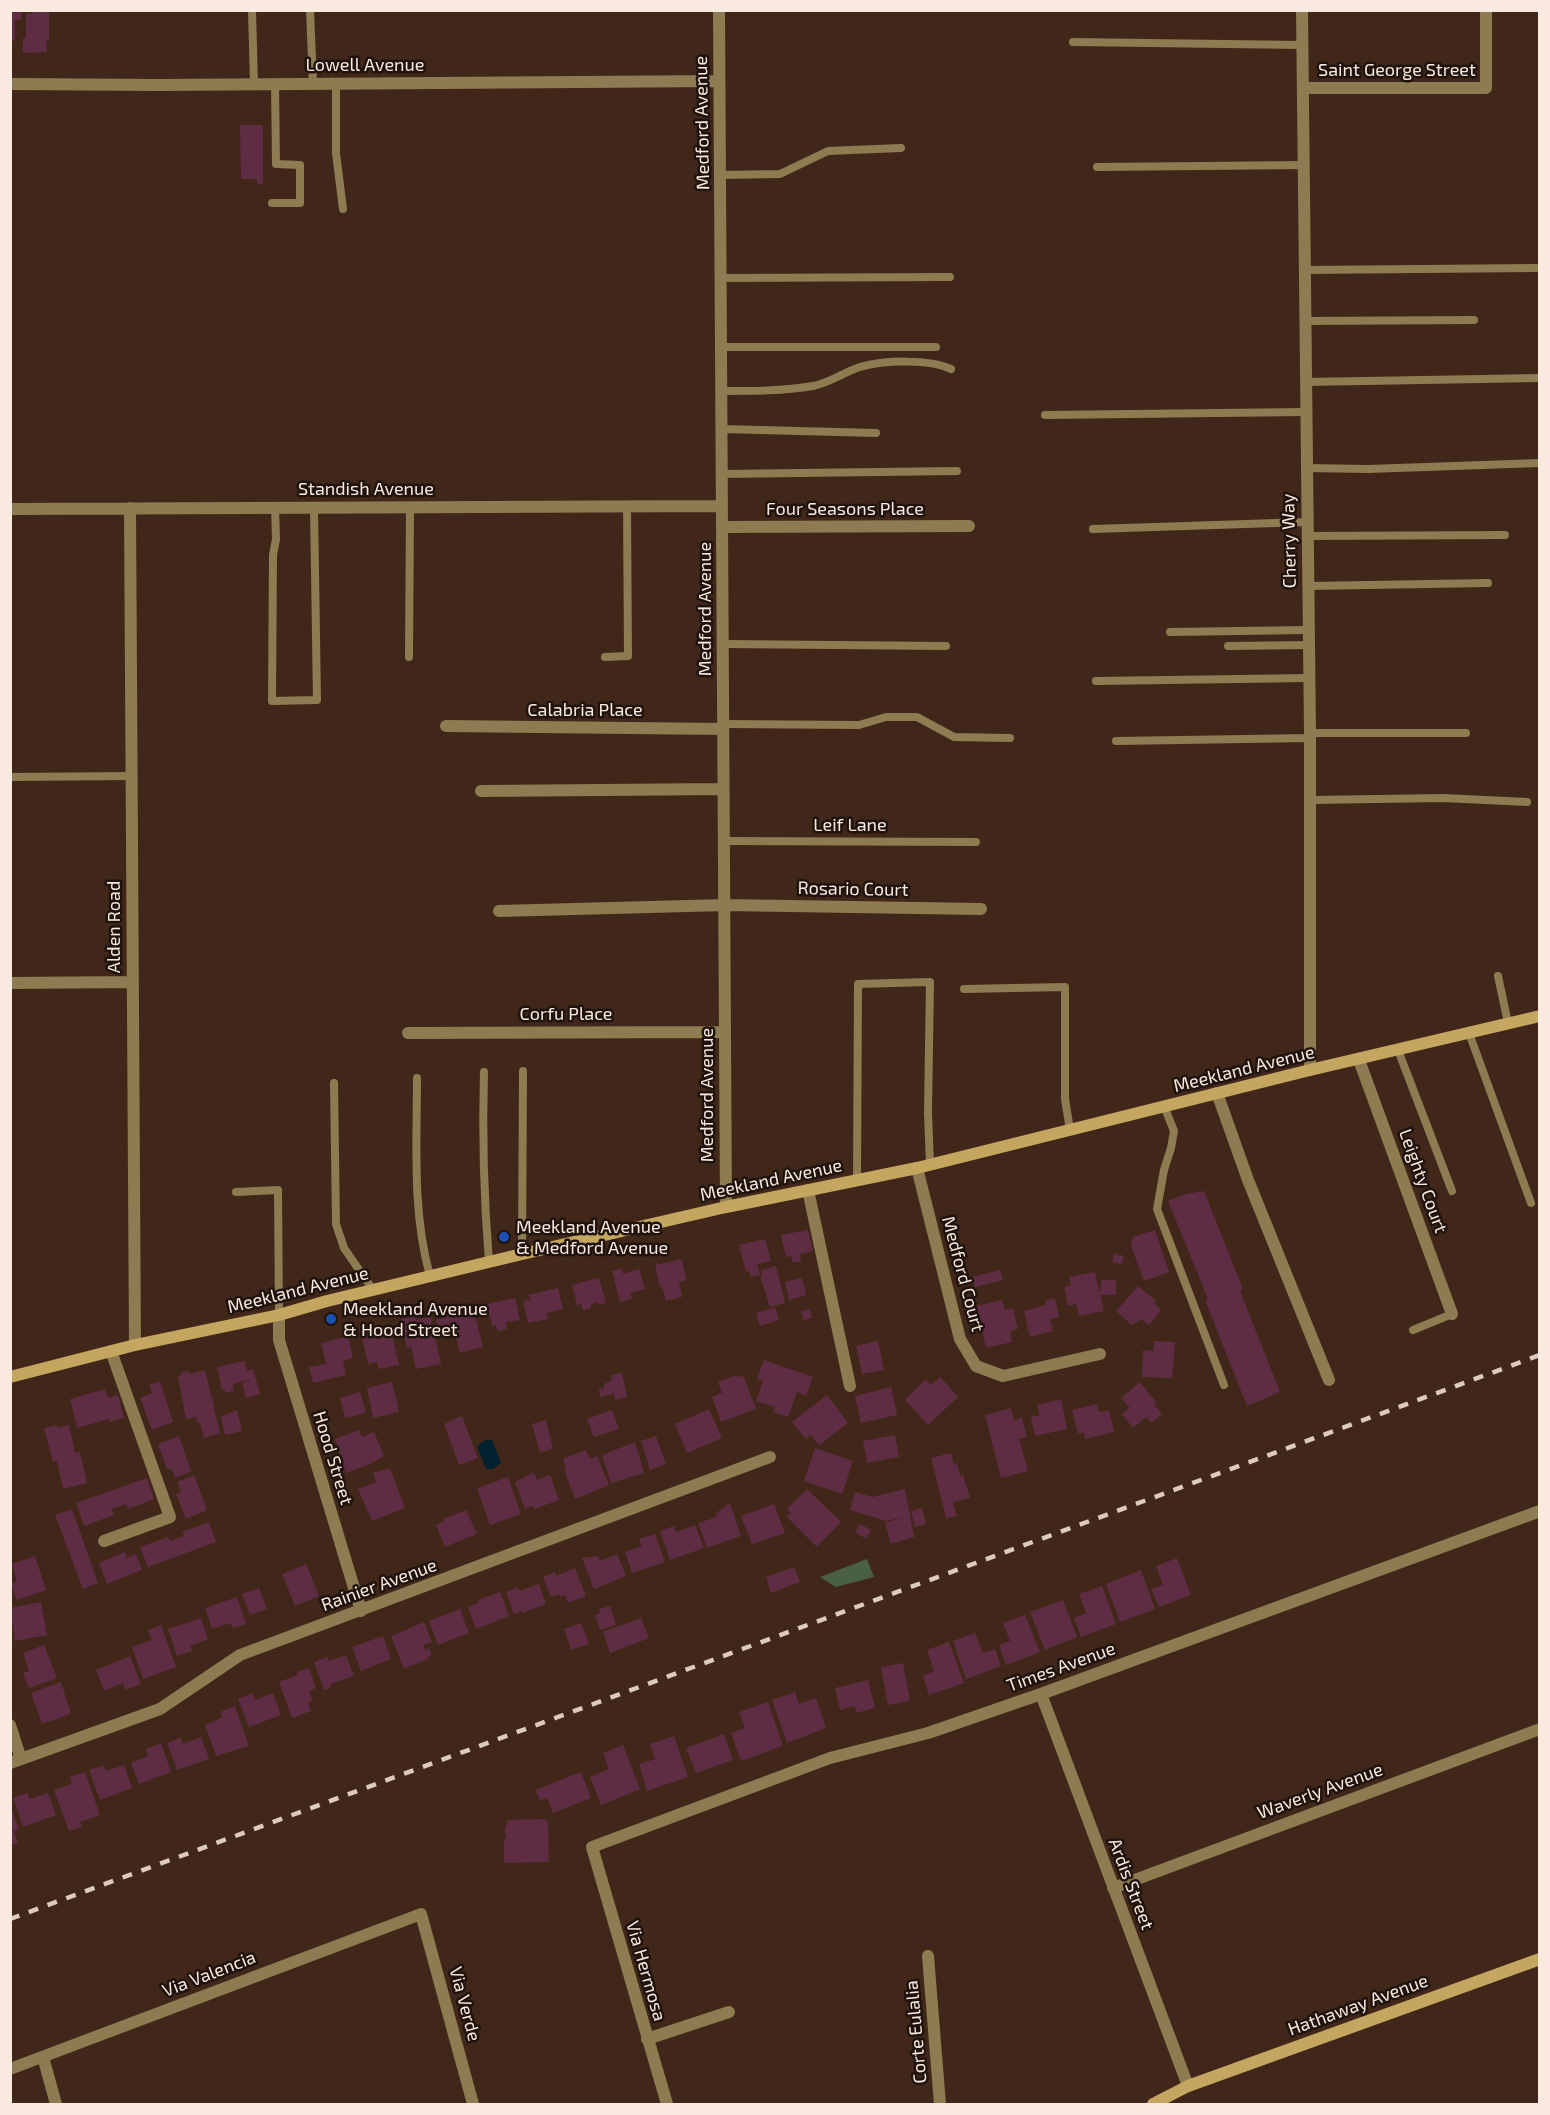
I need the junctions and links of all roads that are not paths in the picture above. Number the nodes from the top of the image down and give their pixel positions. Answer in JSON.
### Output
{"nodes":[{"id":1,"x":252,"y":10,"type":"edge"},
{"id":2,"x":310,"y":10,"type":"edge"},
{"id":3,"x":719,"y":10,"type":"edge"},
{"id":4,"x":1302,"y":10,"type":"edge"},
{"id":5,"x":1486,"y":10,"type":"edge"},
{"id":6,"x":1073,"y":42,"type":"dead end"},
{"id":7,"x":1302,"y":45,"type":"junction"},
{"id":8,"x":719,"y":81,"type":"junction"},
{"id":9,"x":274,"y":83,"type":"junction"},
{"id":10,"x":313,"y":83,"type":"junction"},
{"id":11,"x":336,"y":83,"type":"junction"},
{"id":12,"x":10,"y":84,"type":"edge"},
{"id":13,"x":254,"y":84,"type":"junction"},
{"id":14,"x":1303,"y":88,"type":"junction"},
{"id":15,"x":901,"y":148,"type":"dead end"},
{"id":16,"x":1304,"y":165,"type":"junction"},
{"id":17,"x":1097,"y":167,"type":"dead end"},
{"id":18,"x":721,"y":175,"type":"junction"},
{"id":19,"x":272,"y":203,"type":"dead end"},
{"id":20,"x":343,"y":209,"type":"dead end"},
{"id":21,"x":1536,"y":268,"type":"dead end"},
{"id":22,"x":1304,"y":270,"type":"junction"},
{"id":23,"x":950,"y":277,"type":"dead end"},
{"id":24,"x":721,"y":278,"type":"junction"},
{"id":25,"x":1474,"y":320,"type":"dead end"},
{"id":26,"x":1305,"y":321,"type":"junction"},
{"id":27,"x":722,"y":347,"type":"junction"},
{"id":28,"x":936,"y":347,"type":"dead end"},
{"id":29,"x":951,"y":369,"type":"dead end"},
{"id":30,"x":1539,"y":378,"type":"edge"},
{"id":31,"x":1305,"y":382,"type":"junction"},
{"id":32,"x":722,"y":391,"type":"junction"},
{"id":33,"x":1305,"y":412,"type":"junction"},
{"id":34,"x":1045,"y":415,"type":"dead end"},
{"id":35,"x":722,"y":429,"type":"junction"},
{"id":36,"x":876,"y":433,"type":"dead end"},
{"id":37,"x":1539,"y":463,"type":"edge"},
{"id":38,"x":1306,"y":468,"type":"junction"},
{"id":39,"x":957,"y":471,"type":"dead end"},
{"id":40,"x":722,"y":474,"type":"junction"},
{"id":41,"x":627,"y":506,"type":"junction"},
{"id":42,"x":722,"y":506,"type":"junction"},
{"id":43,"x":275,"y":507,"type":"junction"},
{"id":44,"x":130,"y":508,"type":"junction"},
{"id":45,"x":314,"y":508,"type":"junction"},
{"id":46,"x":410,"y":508,"type":"junction"},
{"id":47,"x":10,"y":509,"type":"edge"},
{"id":48,"x":1307,"y":522,"type":"junction"},
{"id":49,"x":969,"y":526,"type":"dead end"},
{"id":50,"x":723,"y":527,"type":"junction"},
{"id":51,"x":1093,"y":530,"type":"dead end"},
{"id":52,"x":1505,"y":535,"type":"dead end"},
{"id":53,"x":1307,"y":536,"type":"junction"},
{"id":54,"x":1488,"y":584,"type":"dead end"},
{"id":55,"x":1308,"y":586,"type":"junction"},
{"id":56,"x":1308,"y":630,"type":"junction"},
{"id":57,"x":1170,"y":632,"type":"dead end"},
{"id":58,"x":724,"y":644,"type":"junction"},
{"id":59,"x":1309,"y":645,"type":"junction"},
{"id":60,"x":946,"y":646,"type":"dead end"},
{"id":61,"x":1228,"y":646,"type":"dead end"},
{"id":62,"x":410,"y":657,"type":"dead end"},
{"id":63,"x":604,"y":657,"type":"dead end"},
{"id":64,"x":1309,"y":678,"type":"junction"},
{"id":65,"x":1096,"y":681,"type":"dead end"},
{"id":66,"x":446,"y":726,"type":"dead end"},
{"id":67,"x":723,"y":726,"type":"junction"},
{"id":68,"x":1466,"y":733,"type":"dead end"},
{"id":69,"x":1310,"y":735,"type":"junction"},
{"id":70,"x":1010,"y":738,"type":"dead end"},
{"id":71,"x":1116,"y":741,"type":"dead end"},
{"id":72,"x":132,"y":776,"type":"junction"},
{"id":73,"x":10,"y":777,"type":"edge"},
{"id":74,"x":723,"y":789,"type":"junction"},
{"id":75,"x":481,"y":791,"type":"dead end"},
{"id":76,"x":1310,"y":800,"type":"junction"},
{"id":77,"x":1527,"y":802,"type":"dead end"},
{"id":78,"x":724,"y":842,"type":"junction"},
{"id":79,"x":976,"y":842,"type":"dead end"},
{"id":80,"x":725,"y":904,"type":"junction"},
{"id":81,"x":981,"y":909,"type":"dead end"},
{"id":82,"x":499,"y":911,"type":"dead end"},
{"id":83,"x":1498,"y":976,"type":"dead end"},
{"id":84,"x":133,"y":982,"type":"junction"},
{"id":85,"x":10,"y":983,"type":"edge"},
{"id":86,"x":964,"y":989,"type":"dead end"},
{"id":87,"x":1539,"y":1016,"type":"edge"},
{"id":88,"x":1508,"y":1023,"type":"junction"},
{"id":89,"x":725,"y":1032,"type":"junction"},
{"id":90,"x":408,"y":1033,"type":"dead end"},
{"id":91,"x":1469,"y":1033,"type":"junction"},
{"id":92,"x":1398,"y":1050,"type":"junction"},
{"id":93,"x":1359,"y":1060,"type":"junction"},
{"id":94,"x":1310,"y":1070,"type":"junction"},
{"id":95,"x":523,"y":1071,"type":"dead end"},
{"id":96,"x":484,"y":1072,"type":"dead end"},
{"id":97,"x":417,"y":1078,"type":"dead end"},
{"id":98,"x":334,"y":1083,"type":"dead end"},
{"id":99,"x":1217,"y":1094,"type":"junction"},
{"id":100,"x":1164,"y":1106,"type":"junction"},
{"id":101,"x":1070,"y":1130,"type":"junction"},
{"id":102,"x":930,"y":1165,"type":"junction"},
{"id":103,"x":917,"y":1168,"type":"junction"},
{"id":104,"x":857,"y":1180,"type":"junction"},
{"id":105,"x":808,"y":1190,"type":"junction"},
{"id":106,"x":1452,"y":1191,"type":"dead end"},
{"id":107,"x":236,"y":1192,"type":"dead end"},
{"id":108,"x":1532,"y":1203,"type":"dead end"},
{"id":109,"x":726,"y":1208,"type":"junction"},
{"id":110,"x":522,"y":1254,"type":"junction"},
{"id":111,"x":489,"y":1262,"type":"junction"},
{"id":112,"x":430,"y":1276,"type":"junction"},
{"id":113,"x":373,"y":1290,"type":"junction"},
{"id":114,"x":1452,"y":1314,"type":"joint"},
{"id":115,"x":279,"y":1315,"type":"junction"},
{"id":116,"x":1413,"y":1330,"type":"dead end"},
{"id":117,"x":135,"y":1345,"type":"junction"},
{"id":118,"x":111,"y":1351,"type":"junction"},
{"id":119,"x":1100,"y":1354,"type":"dead end"},
{"id":120,"x":10,"y":1377,"type":"edge"},
{"id":121,"x":1329,"y":1380,"type":"dead end"},
{"id":122,"x":1224,"y":1385,"type":"dead end"},
{"id":123,"x":850,"y":1386,"type":"dead end"},
{"id":124,"x":770,"y":1457,"type":"dead end"},
{"id":125,"x":1539,"y":1511,"type":"edge"},
{"id":126,"x":104,"y":1541,"type":"dead end"},
{"id":127,"x":361,"y":1611,"type":"junction"},
{"id":128,"x":1041,"y":1694,"type":"junction"},
{"id":129,"x":10,"y":1725,"type":"edge"},
{"id":130,"x":1539,"y":1729,"type":"edge"},
{"id":131,"x":16,"y":1761,"type":"edge"},
{"id":132,"x":592,"y":1847,"type":"joint"},
{"id":133,"x":1113,"y":1888,"type":"junction"},
{"id":134,"x":421,"y":1914,"type":"joint"},
{"id":135,"x":928,"y":1956,"type":"dead end"},
{"id":136,"x":1539,"y":1959,"type":"edge"},
{"id":137,"x":729,"y":2012,"type":"dead end"},
{"id":138,"x":647,"y":2039,"type":"junction"},
{"id":139,"x":43,"y":2057,"type":"junction"},
{"id":140,"x":10,"y":2069,"type":"edge"},
{"id":141,"x":1188,"y":2086,"type":"junction"},
{"id":142,"x":56,"y":2104,"type":"edge"},
{"id":143,"x":473,"y":2104,"type":"edge"},
{"id":144,"x":667,"y":2104,"type":"edge"},
{"id":145,"x":940,"y":2104,"type":"edge"},
{"id":146,"x":1153,"y":2104,"type":"edge"}],
"edges":[{"from":1,"to":13,"type":"lane"},
{"from":2,"to":10,"type":"lane"},
{"from":3,"to":8,"type":"street","name":"Medford Avenue"},
{"from":4,"to":7,"type":"street","name":"Cherry Way"},
{"from":5,"to":14,"type":"street","name":"Saint George Street"},
{"from":6,"to":7,"type":"lane"},
{"from":7,"to":14,"type":"street","name":"Cherry Way"},
{"from":8,"to":11,"type":"street","name":"Lowell Avenue"},
{"from":8,"to":18,"type":"street","name":"Medford Avenue"},
{"from":9,"to":10,"type":"street","name":"Lowell Avenue"},
{"from":9,"to":13,"type":"street","name":"Lowell Avenue"},
{"from":9,"to":19,"type":"lane"},
{"from":10,"to":11,"type":"street","name":"Lowell Avenue"},
{"from":11,"to":20,"type":"lane"},
{"from":12,"to":13,"type":"street","name":"Lowell Avenue"},
{"from":14,"to":16,"type":"street","name":"Cherry Way"},
{"from":15,"to":18,"type":"lane"},
{"from":16,"to":17,"type":"lane"},
{"from":16,"to":22,"type":"street","name":"Cherry Way"},
{"from":18,"to":24,"type":"street","name":"Medford Avenue"},
{"from":21,"to":22,"type":"lane"},
{"from":22,"to":26,"type":"street","name":"Cherry Way"},
{"from":23,"to":24,"type":"lane"},
{"from":24,"to":27,"type":"street","name":"Medford Avenue"},
{"from":25,"to":26,"type":"lane"},
{"from":26,"to":31,"type":"street","name":"Cherry Way"},
{"from":27,"to":28,"type":"lane"},
{"from":27,"to":32,"type":"street","name":"Medford Avenue"},
{"from":29,"to":32,"type":"lane"},
{"from":30,"to":31,"type":"lane"},
{"from":31,"to":33,"type":"street","name":"Cherry Way"},
{"from":32,"to":35,"type":"street","name":"Medford Avenue"},
{"from":33,"to":34,"type":"lane"},
{"from":33,"to":38,"type":"street","name":"Cherry Way"},
{"from":35,"to":36,"type":"lane"},
{"from":35,"to":40,"type":"street","name":"Medford Avenue"},
{"from":37,"to":38,"type":"lane"},
{"from":38,"to":48,"type":"street","name":"Cherry Way"},
{"from":39,"to":40,"type":"lane"},
{"from":40,"to":42,"type":"street","name":"Medford Avenue"},
{"from":41,"to":42,"type":"street","name":"Standish Avenue"},
{"from":41,"to":46,"type":"street","name":"Standish Avenue"},
{"from":41,"to":63,"type":"lane"},
{"from":42,"to":50,"type":"street","name":"Medford Avenue"},
{"from":43,"to":44,"type":"street","name":"Standish Avenue"},
{"from":43,"to":45,"type":"street","name":"Standish Avenue"},
{"from":43,"to":45,"type":"lane"},
{"from":44,"to":47,"type":"street","name":"Standish Avenue"},
{"from":44,"to":72,"type":"street","name":"Alden Road"},
{"from":45,"to":46,"type":"street","name":"Standish Avenue"},
{"from":46,"to":62,"type":"lane"},
{"from":48,"to":51,"type":"lane"},
{"from":48,"to":53,"type":"street","name":"Cherry Way"},
{"from":49,"to":50,"type":"street","name":"Four Seasons Place"},
{"from":50,"to":58,"type":"street","name":"Medford Avenue"},
{"from":52,"to":53,"type":"lane"},
{"from":53,"to":55,"type":"street","name":"Cherry Way"},
{"from":54,"to":55,"type":"lane"},
{"from":55,"to":56,"type":"street","name":"Cherry Way"},
{"from":56,"to":57,"type":"lane"},
{"from":56,"to":59,"type":"street","name":"Cherry Way"},
{"from":58,"to":60,"type":"lane"},
{"from":58,"to":67,"type":"street","name":"Medford Avenue"},
{"from":59,"to":61,"type":"lane"},
{"from":59,"to":64,"type":"street","name":"Cherry Way"},
{"from":64,"to":65,"type":"lane"},
{"from":64,"to":69,"type":"street","name":"Cherry Way"},
{"from":66,"to":67,"type":"street","name":"Calabria Place"},
{"from":67,"to":70,"type":"lane"},
{"from":67,"to":74,"type":"street","name":"Medford Avenue"},
{"from":68,"to":69,"type":"lane"},
{"from":69,"to":71,"type":"lane"},
{"from":69,"to":76,"type":"street","name":"Cherry Way"},
{"from":72,"to":73,"type":"lane"},
{"from":72,"to":84,"type":"street","name":"Alden Road"},
{"from":74,"to":75,"type":"street"},
{"from":74,"to":78,"type":"street","name":"Medford Avenue"},
{"from":76,"to":77,"type":"lane"},
{"from":76,"to":94,"type":"street","name":"Cherry Way"},
{"from":78,"to":79,"type":"lane","name":"Leif Lane"},
{"from":78,"to":80,"type":"street","name":"Medford Avenue"},
{"from":80,"to":81,"type":"street","name":"Rosario Court"},
{"from":80,"to":82,"type":"street","name":"Rosario Court"},
{"from":80,"to":89,"type":"street","name":"Medford Avenue"},
{"from":83,"to":88,"type":"lane"},
{"from":84,"to":85,"type":"street"},
{"from":84,"to":117,"type":"street","name":"Alden Road"},
{"from":86,"to":101,"type":"lane"},
{"from":87,"to":88,"type":"main road","name":"Meekland Avenue"},
{"from":88,"to":91,"type":"main road","name":"Meekland Avenue"},
{"from":89,"to":90,"type":"street","name":"Corfu Place"},
{"from":89,"to":109,"type":"street","name":"Medford Avenue"},
{"from":91,"to":92,"type":"main road","name":"Meekland Avenue"},
{"from":91,"to":108,"type":"lane"},
{"from":92,"to":93,"type":"main road","name":"Meekland Avenue"},
{"from":92,"to":106,"type":"lane"},
{"from":93,"to":94,"type":"main road","name":"Meekland Avenue"},
{"from":93,"to":114,"type":"street","name":"Leighty Court"},
{"from":94,"to":99,"type":"main road","name":"Meekland Avenue"},
{"from":95,"to":110,"type":"lane"},
{"from":96,"to":111,"type":"lane"},
{"from":97,"to":112,"type":"lane"},
{"from":98,"to":113,"type":"lane"},
{"from":99,"to":100,"type":"main road","name":"Meekland Avenue"},
{"from":99,"to":121,"type":"street"},
{"from":100,"to":101,"type":"main road","name":"Meekland Avenue"},
{"from":100,"to":122,"type":"lane"},
{"from":101,"to":102,"type":"main road","name":"Meekland Avenue"},
{"from":102,"to":103,"type":"main road","name":"Meekland Avenue"},
{"from":102,"to":104,"type":"lane"},
{"from":103,"to":104,"type":"main road","name":"Meekland Avenue"},
{"from":103,"to":119,"type":"street","name":"Medford Court"},
{"from":104,"to":105,"type":"main road","name":"Meekland Avenue"},
{"from":105,"to":109,"type":"main road","name":"Meekland Avenue"},
{"from":105,"to":123,"type":"street"},
{"from":107,"to":115,"type":"lane"},
{"from":109,"to":110,"type":"main road","name":"Meekland Avenue"},
{"from":110,"to":111,"type":"main road","name":"Meekland Avenue"},
{"from":111,"to":112,"type":"main road","name":"Meekland Avenue"},
{"from":112,"to":113,"type":"main road","name":"Meekland Avenue"},
{"from":113,"to":115,"type":"main road","name":"Meekland Avenue"},
{"from":114,"to":116,"type":"lane"},
{"from":115,"to":117,"type":"main road","name":"Meekland Avenue"},
{"from":115,"to":127,"type":"street","name":"Hood Street"},
{"from":117,"to":118,"type":"main road","name":"Meekland Avenue"},
{"from":118,"to":120,"type":"main road","name":"Meekland Avenue"},
{"from":118,"to":126,"type":"street"},
{"from":124,"to":127,"type":"street","name":"Rainier Avenue"},
{"from":125,"to":128,"type":"street","name":"Times Avenue"},
{"from":127,"to":131,"type":"street","name":"Rainier Avenue"},
{"from":128,"to":132,"type":"street","name":"Times Avenue"},
{"from":128,"to":133,"type":"street","name":"Ardis Street"},
{"from":129,"to":131,"type":"street"},
{"from":130,"to":133,"type":"street","name":"Waverly Avenue"},
{"from":132,"to":138,"type":"street","name":"Via Hermosa"},
{"from":133,"to":141,"type":"street","name":"Ardis Street"},
{"from":134,"to":139,"type":"street","name":"Via Valencia"},
{"from":134,"to":143,"type":"street","name":"Via Verde"},
{"from":135,"to":145,"type":"street","name":"Corte Eulalia"},
{"from":136,"to":141,"type":"main road","name":"Hathaway Avenue"},
{"from":137,"to":138,"type":"street"},
{"from":138,"to":144,"type":"street","name":"Via Hermosa"},
{"from":139,"to":140,"type":"street","name":"Via Valencia"},
{"from":139,"to":142,"type":"street"},
{"from":141,"to":146,"type":"main road","name":"Hathaway Avenue"}]}
